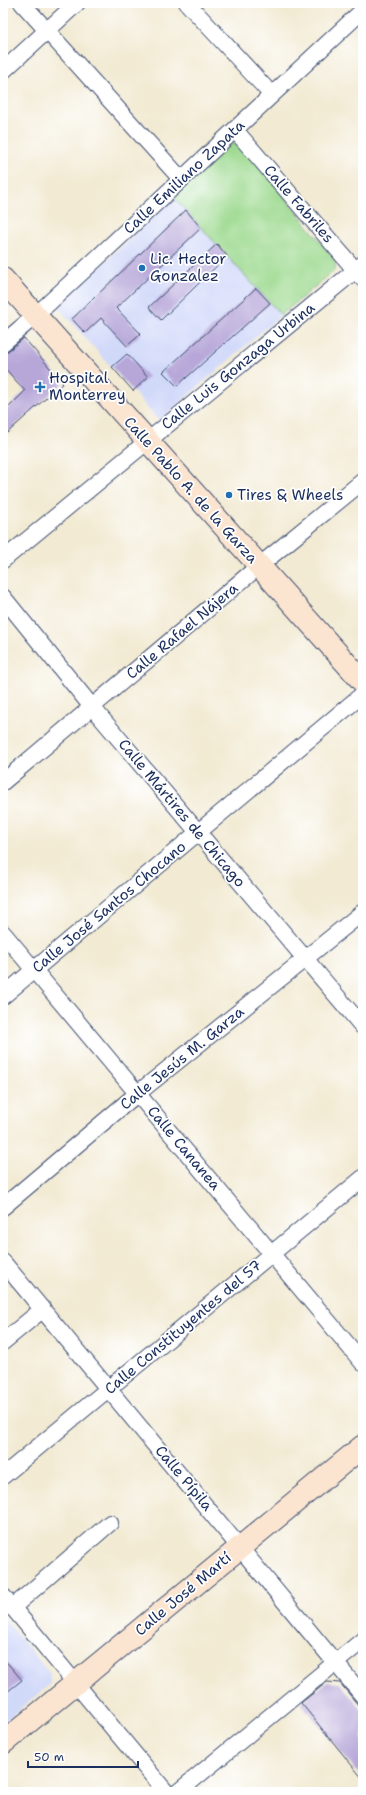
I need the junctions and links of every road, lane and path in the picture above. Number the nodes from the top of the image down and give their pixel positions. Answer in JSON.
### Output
{"nodes":[{"id":1,"x":22,"y":3,"type":"edge"},
{"id":2,"x":77,"y":3,"type":"edge"},
{"id":3,"x":187,"y":3,"type":"edge"},
{"id":4,"x":363,"y":10,"type":"edge"},
{"id":5,"x":47,"y":31,"type":"junction"},
{"id":6,"x":3,"y":71,"type":"edge"},
{"id":7,"x":272,"y":95,"type":"junction"},
{"id":8,"x":235,"y":130,"type":"junction"},
{"id":9,"x":181,"y":179,"type":"junction"},
{"id":10,"x":360,"y":271,"type":"edge"},
{"id":11,"x":3,"y":279,"type":"edge"},
{"id":12,"x":35,"y":316,"type":"junction"},
{"id":13,"x":3,"y":343,"type":"edge"},
{"id":14,"x":146,"y":441,"type":"junction"},
{"id":15,"x":363,"y":481,"type":"edge"},
{"id":16,"x":3,"y":560,"type":"edge"},
{"id":17,"x":259,"y":566,"type":"junction"},
{"id":18,"x":3,"y":597,"type":"edge"},
{"id":19,"x":363,"y":682,"type":"edge"},
{"id":20,"x":363,"y":694,"type":"edge"},
{"id":21,"x":92,"y":707,"type":"junction"},
{"id":22,"x":3,"y":782,"type":"edge"},
{"id":23,"x":197,"y":832,"type":"junction"},
{"id":24,"x":363,"y":912,"type":"edge"},
{"id":25,"x":3,"y":933,"type":"edge"},
{"id":26,"x":305,"y":959,"type":"junction"},
{"id":27,"x":34,"y":970,"type":"junction"},
{"id":28,"x":3,"y":996,"type":"edge"},
{"id":29,"x":363,"y":1027,"type":"edge"},
{"id":30,"x":138,"y":1093,"type":"junction"},
{"id":31,"x":363,"y":1178,"type":"edge"},
{"id":32,"x":3,"y":1207,"type":"edge"},
{"id":33,"x":272,"y":1254,"type":"junction"},
{"id":34,"x":3,"y":1262,"type":"edge"},
{"id":35,"x":42,"y":1309,"type":"junction"},
{"id":36,"x":3,"y":1342,"type":"edge"},
{"id":37,"x":363,"y":1363,"type":"edge"},
{"id":38,"x":109,"y":1388,"type":"junction"},
{"id":39,"x":363,"y":1446,"type":"edge"},
{"id":40,"x":3,"y":1476,"type":"edge"},
{"id":41,"x":110,"y":1523,"type":"dead end"},
{"id":42,"x":240,"y":1546,"type":"junction"},
{"id":43,"x":8,"y":1602,"type":"edge"},
{"id":44,"x":363,"y":1640,"type":"edge"},
{"id":45,"x":335,"y":1664,"type":"junction"},
{"id":46,"x":75,"y":1684,"type":"junction"},
{"id":47,"x":363,"y":1696,"type":"edge"},
{"id":48,"x":3,"y":1743,"type":"edge"},
{"id":49,"x":166,"y":1792,"type":"edge"},
{"id":50,"x":178,"y":1792,"type":"edge"}],
"edges":[{"from":1,"to":5,"type":"street"},
{"from":2,"to":5,"type":"street"},
{"from":3,"to":7,"type":"street"},
{"from":4,"to":7,"type":"street","name":"Calle Emiliano Zapata"},
{"from":5,"to":6,"type":"street"},
{"from":5,"to":9,"type":"street"},
{"from":7,"to":8,"type":"street","name":"Calle Emiliano Zapata"},
{"from":8,"to":9,"type":"street","name":"Calle Emiliano Zapata"},
{"from":8,"to":10,"type":"street","name":"Calle Fabriles"},
{"from":9,"to":12,"type":"street","name":"Calle Emiliano Zapata"},
{"from":10,"to":14,"type":"street","name":"Calle Luis Gonzaga Urbina"},
{"from":11,"to":12,"type":"street","name":"Calle Pablo A. de la Garza"},
{"from":12,"to":13,"type":"street","name":"Calle Emiliano Zapata"},
{"from":12,"to":14,"type":"street","name":"Calle Pablo A. de la Garza"},
{"from":14,"to":16,"type":"street","name":"Calle Luis Gonzaga Urbina"},
{"from":14,"to":17,"type":"street","name":"Calle Pablo A. de la Garza"},
{"from":15,"to":17,"type":"street","name":"Calle Rafael Nájera"},
{"from":17,"to":19,"type":"street","name":"Calle Pablo A. de la Garza"},
{"from":17,"to":21,"type":"street","name":"Calle Rafael Nájera"},
{"from":18,"to":21,"type":"street","name":"Calle Mártires de Chicago"},
{"from":20,"to":23,"type":"street","name":"Calle José Santos Chocano"},
{"from":21,"to":22,"type":"street","name":"Calle Rafael Nájera"},
{"from":21,"to":23,"type":"street","name":"Calle Mártires de Chicago"},
{"from":23,"to":26,"type":"street","name":"Calle Mártires de Chicago"},
{"from":23,"to":27,"type":"street","name":"Calle José Santos Chocano"},
{"from":24,"to":26,"type":"street","name":"Calle Jesús M. Garza"},
{"from":25,"to":27,"type":"street","name":"Calle Cananea"},
{"from":26,"to":29,"type":"street","name":"Calle Mártires de Chicago"},
{"from":26,"to":30,"type":"street","name":"Calle Jesús M. Garza"},
{"from":27,"to":28,"type":"street","name":"Calle José Santos Chocano"},
{"from":27,"to":30,"type":"street","name":"Calle Cananea"},
{"from":30,"to":32,"type":"street","name":"Calle Jesús M. Garza"},
{"from":30,"to":33,"type":"street","name":"Calle Cananea"},
{"from":31,"to":33,"type":"street","name":"Calle Constituyentes del 57"},
{"from":33,"to":37,"type":"street","name":"Calle Cananea"},
{"from":33,"to":38,"type":"street","name":"Calle Constituyentes del 57"},
{"from":34,"to":35,"type":"street","name":"Calle Pípila"},
{"from":35,"to":36,"type":"street"},
{"from":35,"to":38,"type":"street","name":"Calle Pípila"},
{"from":38,"to":40,"type":"street","name":"Calle Constituyentes del 57"},
{"from":38,"to":42,"type":"street","name":"Calle Pípila"},
{"from":39,"to":42,"type":"street","name":"Calle José Martí"},
{"from":41,"to":43,"type":"street"},
{"from":42,"to":45,"type":"street","name":"Calle Pípila"},
{"from":42,"to":46,"type":"street","name":"Calle José Martí"},
{"from":43,"to":46,"type":"street"},
{"from":44,"to":45,"type":"street"},
{"from":45,"to":47,"type":"street","name":"Calle Pípila"},
{"from":45,"to":50,"type":"street"},
{"from":46,"to":48,"type":"street","name":"Calle José Martí"},
{"from":46,"to":49,"type":"street"}]}
